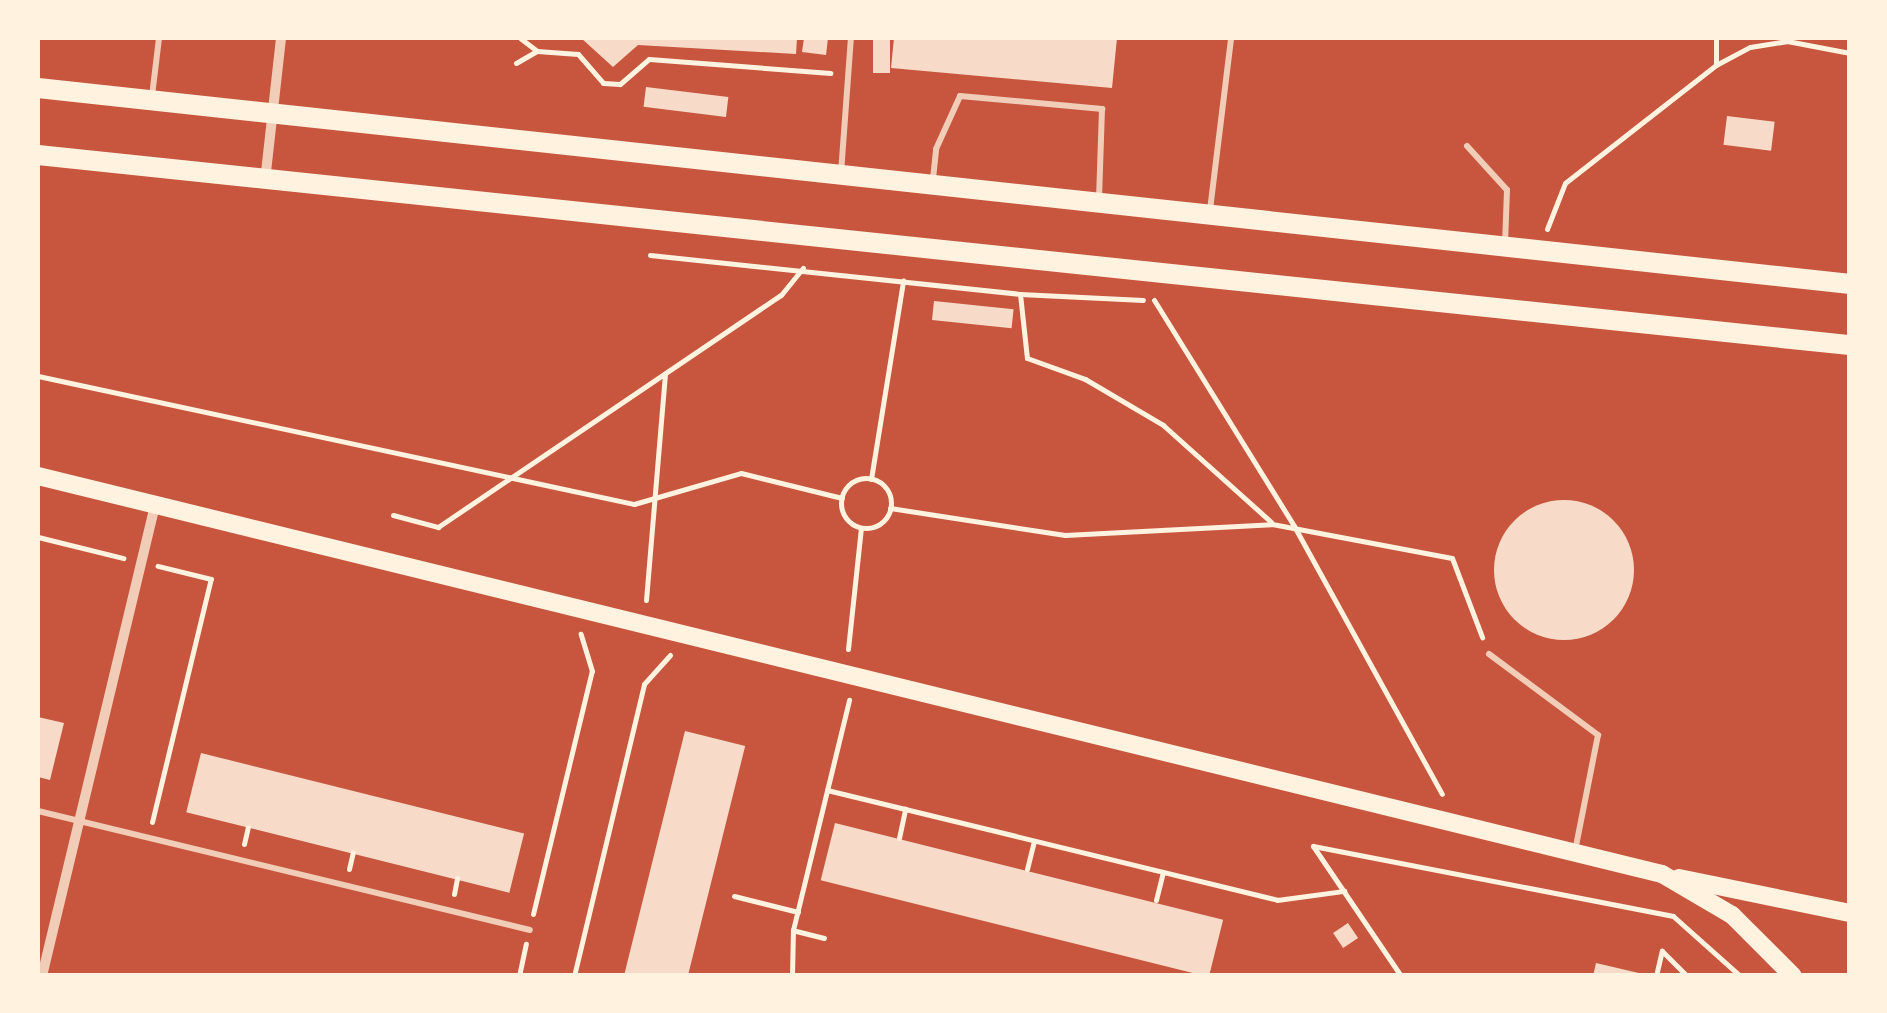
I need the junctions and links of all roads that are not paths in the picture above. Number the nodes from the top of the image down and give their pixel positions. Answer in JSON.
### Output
{"nodes":[{"id":1,"x":159,"y":38,"type":"edge"},
{"id":2,"x":281,"y":38,"type":"edge"},
{"id":3,"x":851,"y":38,"type":"edge"},
{"id":4,"x":1239,"y":38,"type":"edge"},
{"id":5,"x":1231,"y":41,"type":"edge"},
{"id":6,"x":38,"y":88,"type":"edge"},
{"id":7,"x":152,"y":100,"type":"junction"},
{"id":8,"x":272,"y":112,"type":"junction"},
{"id":9,"x":1466,"y":146,"type":"dead end"},
{"id":10,"x":38,"y":155,"type":"edge"},
{"id":11,"x":841,"y":174,"type":"junction"},
{"id":12,"x":265,"y":181,"type":"junction"},
{"id":13,"x":933,"y":184,"type":"junction"},
{"id":14,"x":1099,"y":202,"type":"junction"},
{"id":15,"x":1210,"y":214,"type":"junction"},
{"id":16,"x":1505,"y":245,"type":"junction"},
{"id":17,"x":1850,"y":284,"type":"edge"},
{"id":18,"x":1850,"y":346,"type":"edge"},
{"id":19,"x":38,"y":476,"type":"edge"},
{"id":20,"x":155,"y":504,"type":"junction"},
{"id":21,"x":1489,"y":654,"type":"road end"},
{"id":22,"x":38,"y":811,"type":"edge"},
{"id":23,"x":79,"y":821,"type":"junction"},
{"id":24,"x":1575,"y":852,"type":"junction"},
{"id":25,"x":1662,"y":874,"type":"junction"},
{"id":26,"x":1850,"y":914,"type":"edge"},
{"id":27,"x":530,"y":930,"type":"road end"},
{"id":28,"x":42,"y":976,"type":"edge"},
{"id":29,"x":1793,"y":976,"type":"edge"}],
"edges":[{"from":1,"to":7,"type":"lane"},
{"from":2,"to":8,"type":"street"},
{"from":3,"to":11,"type":"lane"},
{"from":4,"to":5,"type":"lane"},
{"from":5,"to":15,"type":"lane"},
{"from":6,"to":7,"type":"main road"},
{"from":7,"to":8,"type":"main road"},
{"from":8,"to":11,"type":"main road"},
{"from":8,"to":12,"type":"street"},
{"from":9,"to":16,"type":"lane"},
{"from":10,"to":12,"type":"main road"},
{"from":11,"to":13,"type":"main road"},
{"from":12,"to":18,"type":"main road"},
{"from":13,"to":14,"type":"main road"},
{"from":13,"to":14,"type":"lane"},
{"from":14,"to":15,"type":"main road"},
{"from":15,"to":16,"type":"main road"},
{"from":16,"to":17,"type":"main road"},
{"from":19,"to":20,"type":"main road"},
{"from":20,"to":23,"type":"street"},
{"from":20,"to":24,"type":"main road"},
{"from":21,"to":24,"type":"lane"},
{"from":22,"to":23,"type":"lane"},
{"from":23,"to":27,"type":"lane"},
{"from":23,"to":28,"type":"street"},
{"from":24,"to":25,"type":"main road"},
{"from":25,"to":26,"type":"main road"},
{"from":25,"to":29,"type":"main road"}]}
